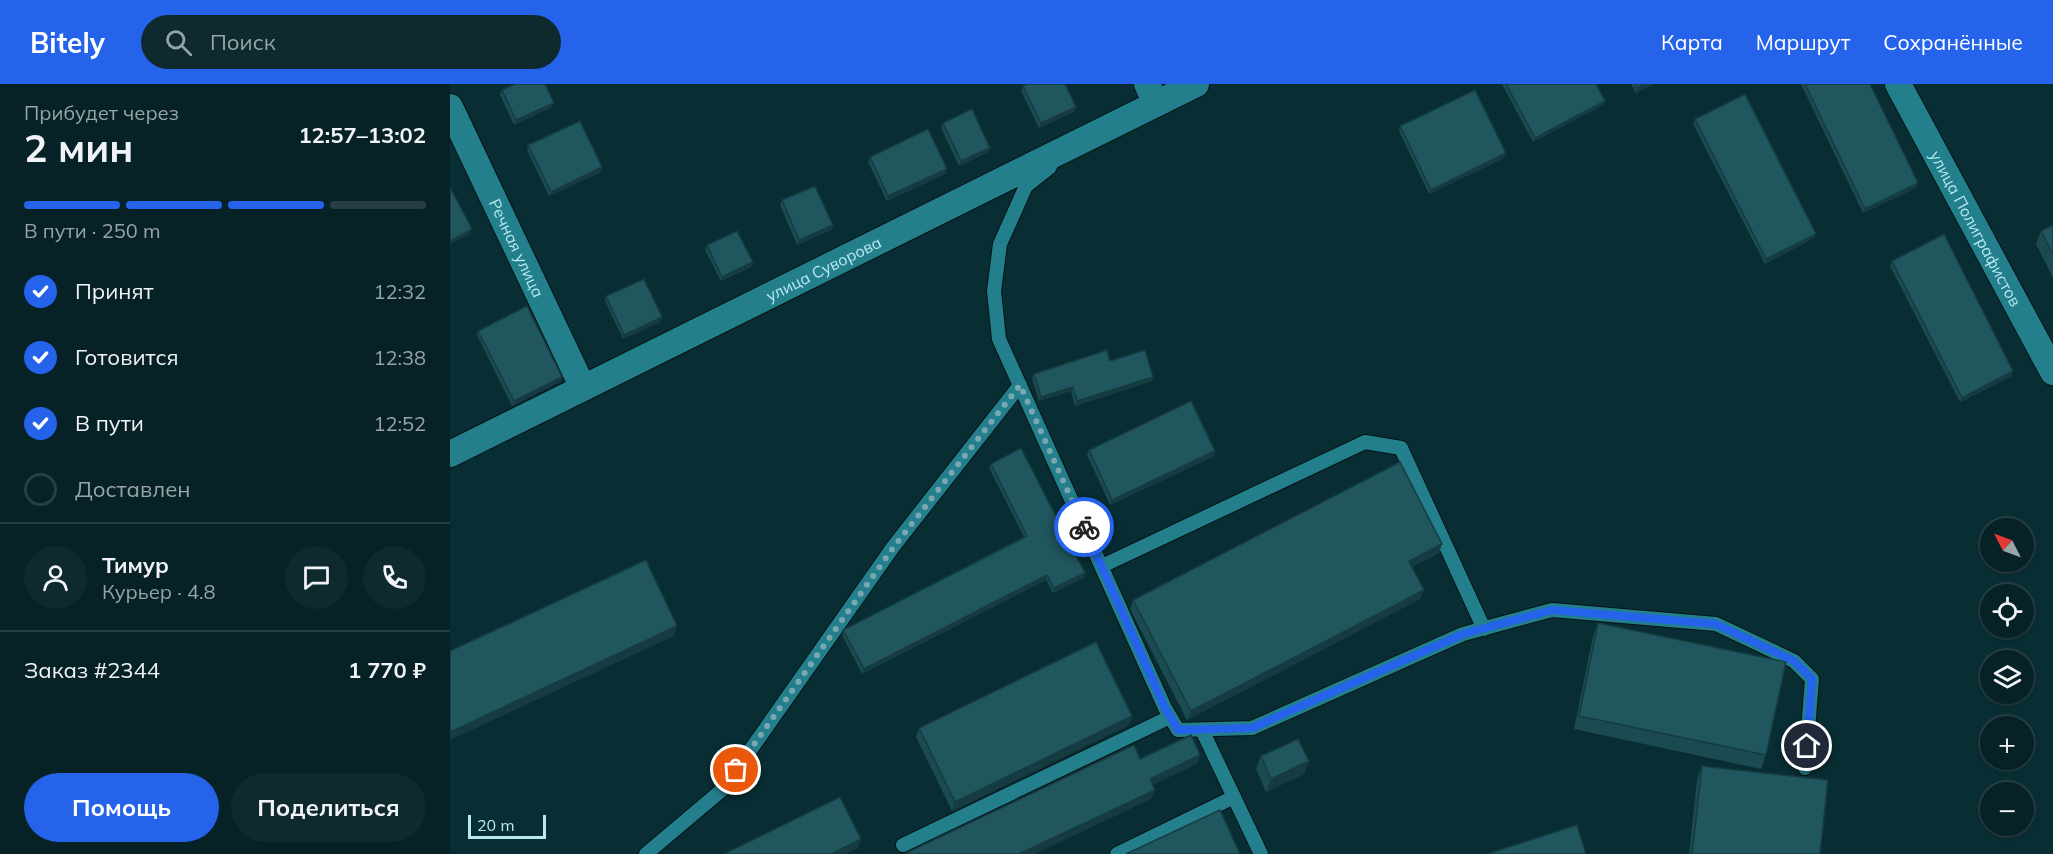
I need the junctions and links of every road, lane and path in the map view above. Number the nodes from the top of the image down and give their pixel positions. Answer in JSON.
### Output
{"nodes":[{"id":1,"x":1196,"y":84,"type":"edge"},
{"id":2,"x":1898,"y":84,"type":"edge"},
{"id":3,"x":1151,"y":94,"type":"edge"},
{"id":4,"x":450,"y":107,"type":"edge"},
{"id":5,"x":1082,"y":141,"type":"junction"},
{"id":6,"x":2053,"y":372,"type":"edge"},
{"id":7,"x":1020,"y":385,"type":"junction"},
{"id":8,"x":583,"y":388,"type":"junction"},
{"id":9,"x":450,"y":454,"type":"edge"},
{"id":10,"x":1102,"y":566,"type":"junction"},
{"id":11,"x":1484,"y":629,"type":"junction"},
{"id":12,"x":1170,"y":717,"type":"junction"},
{"id":13,"x":1202,"y":730,"type":"junction"},
{"id":14,"x":1805,"y":768,"type":"dead end"},
{"id":15,"x":1234,"y":797,"type":"junction"},
{"id":16,"x":903,"y":845,"type":"dead end"},
{"id":17,"x":646,"y":854,"type":"edge"},
{"id":18,"x":1117,"y":854,"type":"edge"},
{"id":19,"x":1261,"y":854,"type":"edge"}],
"edges":[{"from":1,"to":3,"type":"street","name":"улица Суворова"},
{"from":2,"to":6,"type":"street","name":"улица Полиграфистов"},
{"from":3,"to":5,"type":"street","name":"улица Суворова"},
{"from":4,"to":8,"type":"street","name":"Речная улица"},
{"from":5,"to":7,"type":"lane"},
{"from":5,"to":8,"type":"street","name":"улица Суворова"},
{"from":7,"to":10,"type":"lane"},
{"from":7,"to":17,"type":"lane"},
{"from":8,"to":9,"type":"street","name":"улица Суворова"},
{"from":10,"to":11,"type":"lane"},
{"from":10,"to":12,"type":"lane"},
{"from":11,"to":13,"type":"lane"},
{"from":11,"to":14,"type":"lane"},
{"from":12,"to":13,"type":"lane"},
{"from":12,"to":16,"type":"lane"},
{"from":13,"to":15,"type":"lane"},
{"from":15,"to":18,"type":"lane"},
{"from":15,"to":19,"type":"lane"}]}
